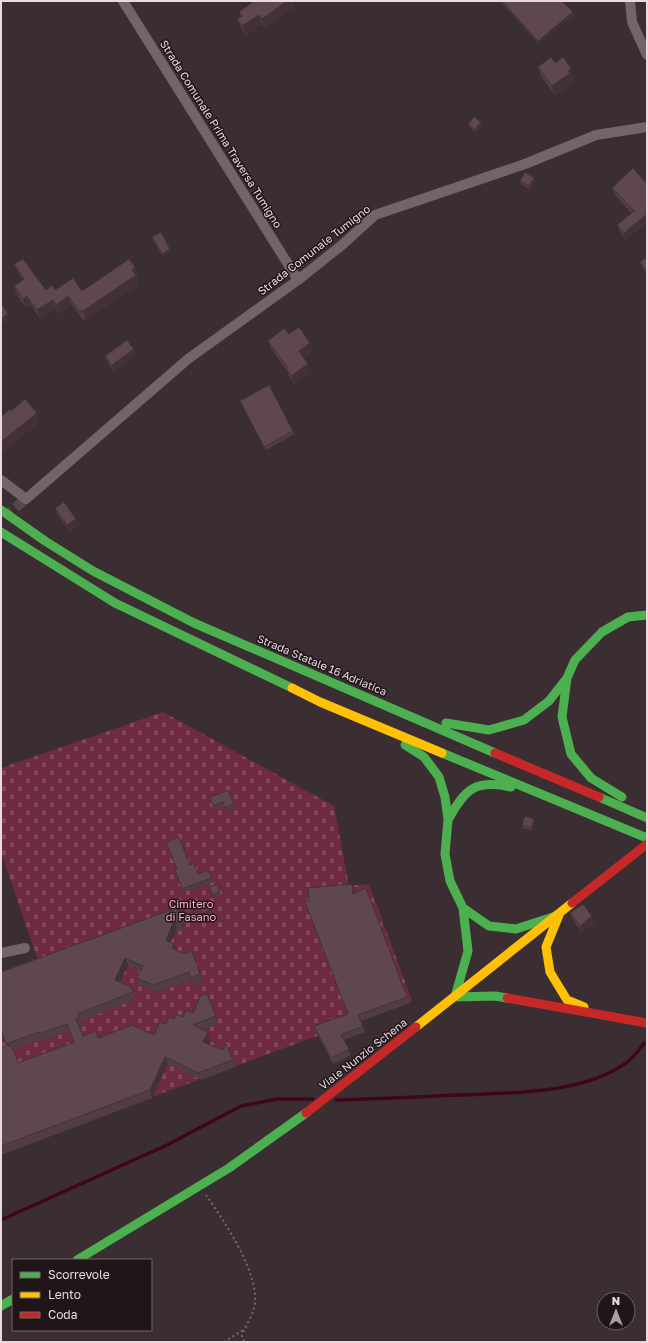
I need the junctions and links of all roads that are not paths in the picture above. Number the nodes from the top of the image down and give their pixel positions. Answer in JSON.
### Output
{"nodes":[{"id":1,"x":123,"y":1,"type":"edge"},
{"id":2,"x":630,"y":1,"type":"edge"},
{"id":3,"x":647,"y":55,"type":"edge"},
{"id":4,"x":647,"y":127,"type":"edge"},
{"id":5,"x":298,"y":280,"type":"junction"},
{"id":6,"x":1,"y":480,"type":"edge"},
{"id":7,"x":1,"y":510,"type":"edge"},
{"id":8,"x":1,"y":532,"type":"edge"},
{"id":9,"x":647,"y":615,"type":"edge"},
{"id":10,"x":567,"y":678,"type":"junction"},
{"id":11,"x":353,"y":691,"type":"junction"},
{"id":12,"x":320,"y":702,"type":"junction"},
{"id":13,"x":563,"y":802,"type":"junction"},
{"id":14,"x":632,"y":807,"type":"junction"},
{"id":15,"x":647,"y":811,"type":"edge"},
{"id":16,"x":647,"y":818,"type":"edge"},
{"id":17,"x":448,"y":820,"type":"junction"},
{"id":18,"x":647,"y":838,"type":"edge"},
{"id":19,"x":647,"y":844,"type":"edge"},
{"id":20,"x":463,"y":908,"type":"junction"},
{"id":21,"x":559,"y":915,"type":"junction"},
{"id":22,"x":24,"y":948,"type":"dead end"},
{"id":23,"x":1,"y":953,"type":"edge"},
{"id":24,"x":455,"y":997,"type":"junction"},
{"id":25,"x":597,"y":1013,"type":"junction"},
{"id":26,"x":647,"y":1023,"type":"edge"},
{"id":27,"x":79,"y":1259,"type":"edge"},
{"id":28,"x":12,"y":1300,"type":"edge"},
{"id":29,"x":1,"y":1306,"type":"edge"}],
"edges":[{"from":1,"to":5,"type":"street","name":"Strada Comunale Prima Traversa Tumigno"},
{"from":2,"to":3,"type":"street"},
{"from":4,"to":5,"type":"street","name":"Strada Comunale Tumigno"},
{"from":5,"to":6,"type":"street","name":"Strada Comunale Tumigno"},
{"from":7,"to":11,"type":"main road","name":"Strada Statale 16 Adriatica"},
{"from":8,"to":12,"type":"main road"},
{"from":9,"to":10,"type":"main road"},
{"from":10,"to":11,"type":"main road"},
{"from":10,"to":14,"type":"main road"},
{"from":11,"to":14,"type":"main road","name":"Strada Statale 16 Adriatica"},
{"from":12,"to":13,"type":"main road"},
{"from":12,"to":17,"type":"main road"},
{"from":13,"to":17,"type":"main road"},
{"from":13,"to":18,"type":"main road"},
{"from":14,"to":15,"type":"main road"},
{"from":14,"to":16,"type":"main road","name":"Strada Statale 16 Adriatica"},
{"from":17,"to":20,"type":"main road"},
{"from":19,"to":21,"type":"main road","name":"Viale Nunzio Schena"},
{"from":20,"to":21,"type":"main road"},
{"from":20,"to":24,"type":"main road"},
{"from":21,"to":24,"type":"main road","name":"Viale Nunzio Schena"},
{"from":21,"to":25,"type":"main road"},
{"from":22,"to":23,"type":"street"},
{"from":24,"to":25,"type":"main road"},
{"from":24,"to":27,"type":"main road","name":"Viale Nunzio Schena"},
{"from":25,"to":26,"type":"main road"},
{"from":28,"to":29,"type":"main road"}]}
